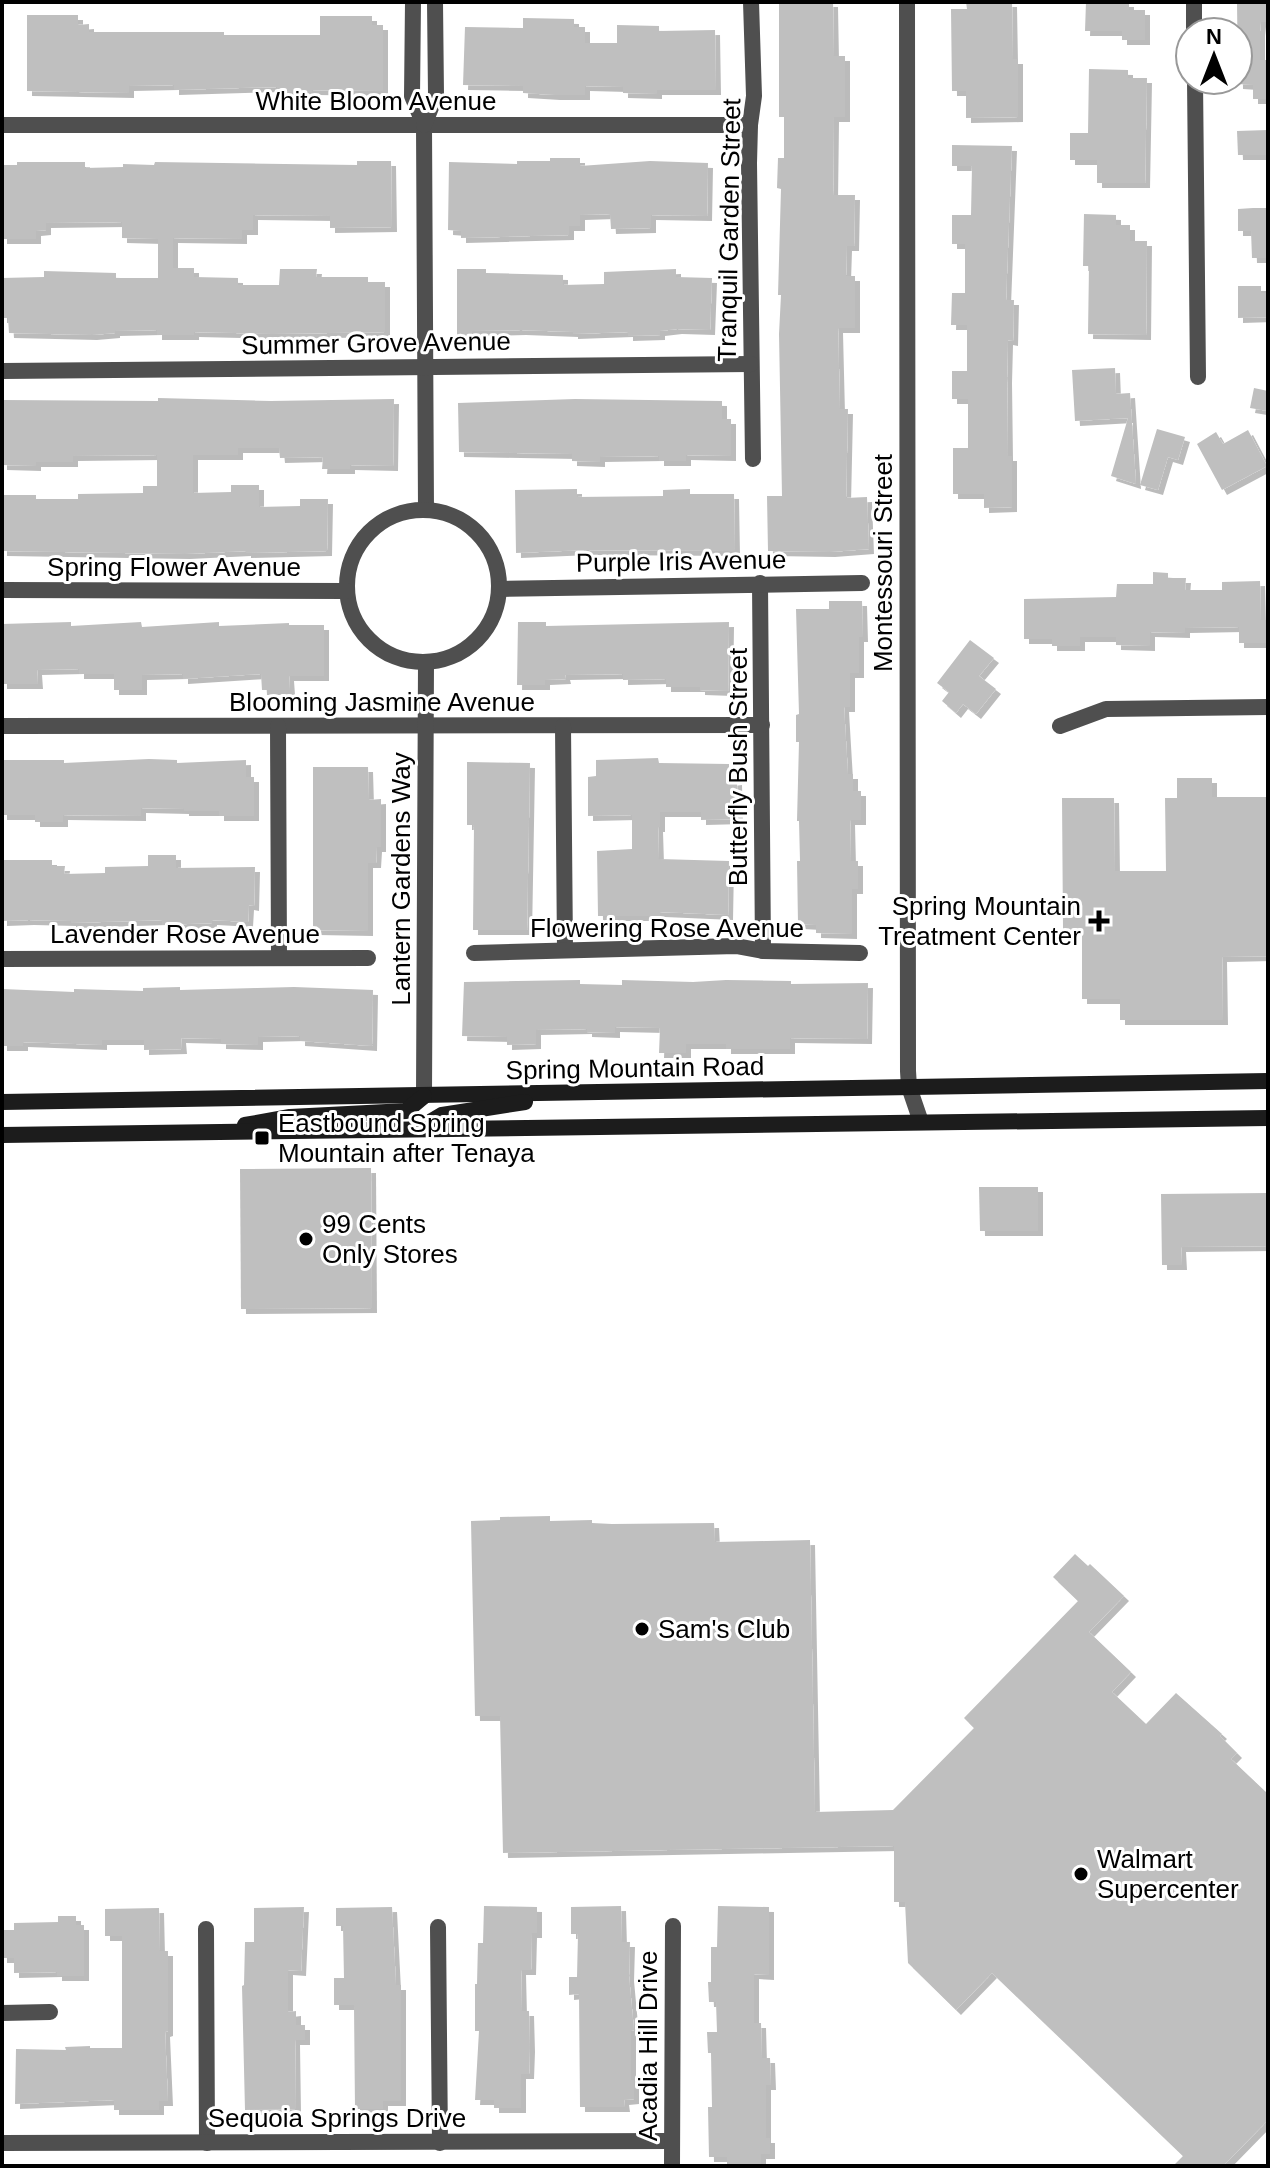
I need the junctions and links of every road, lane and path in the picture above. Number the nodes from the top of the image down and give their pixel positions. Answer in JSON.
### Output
{"nodes":[{"id":1,"x":413,"y":2,"type":"edge"},
{"id":2,"x":435,"y":2,"type":"edge"},
{"id":3,"x":751,"y":2,"type":"edge"},
{"id":4,"x":907,"y":2,"type":"edge"},
{"id":5,"x":1195,"y":96,"type":"edge"},
{"id":6,"x":2,"y":125,"type":"edge"},
{"id":7,"x":424,"y":125,"type":"junction"},
{"id":8,"x":750,"y":125,"type":"junction"},
{"id":9,"x":751,"y":364,"type":"junction"},
{"id":10,"x":425,"y":366,"type":"junction"},
{"id":11,"x":2,"y":371,"type":"edge"},
{"id":12,"x":1198,"y":377,"type":"dead end"},
{"id":13,"x":753,"y":459,"type":"dead end"},
{"id":14,"x":426,"y":509,"type":"junction"},
{"id":15,"x":760,"y":583,"type":"junction"},
{"id":16,"x":862,"y":583,"type":"dead end"},
{"id":17,"x":500,"y":589,"type":"junction"},
{"id":18,"x":2,"y":590,"type":"edge"},
{"id":19,"x":347,"y":591,"type":"junction"},
{"id":20,"x":426,"y":663,"type":"junction"},
{"id":21,"x":1268,"y":707,"type":"edge"},
{"id":22,"x":762,"y":725,"type":"junction"},
{"id":23,"x":2,"y":726,"type":"edge"},
{"id":24,"x":278,"y":726,"type":"junction"},
{"id":25,"x":425,"y":726,"type":"junction"},
{"id":26,"x":563,"y":726,"type":"junction"},
{"id":27,"x":1060,"y":726,"type":"dead end"},
{"id":28,"x":565,"y":949,"type":"junction"},
{"id":29,"x":763,"y":951,"type":"junction"},
{"id":30,"x":474,"y":953,"type":"dead end"},
{"id":31,"x":860,"y":953,"type":"dead end"},
{"id":32,"x":279,"y":956,"type":"junction"},
{"id":33,"x":368,"y":958,"type":"dead end"},
{"id":34,"x":2,"y":959,"type":"edge"},
{"id":35,"x":1268,"y":1081,"type":"edge"},
{"id":36,"x":909,"y":1087,"type":"junction"},
{"id":37,"x":581,"y":1092,"type":"junction"},
{"id":38,"x":424,"y":1096,"type":"junction"},
{"id":39,"x":2,"y":1102,"type":"edge"},
{"id":40,"x":1268,"y":1118,"type":"edge"},
{"id":41,"x":921,"y":1122,"type":"junction"},
{"id":42,"x":418,"y":1130,"type":"junction"},
{"id":43,"x":205,"y":1133,"type":"junction"},
{"id":44,"x":2,"y":1135,"type":"edge"},
{"id":45,"x":673,"y":1926,"type":"dead end"},
{"id":46,"x":438,"y":1927,"type":"dead end"},
{"id":47,"x":206,"y":1929,"type":"dead end"},
{"id":48,"x":50,"y":2012,"type":"dead end"},
{"id":49,"x":2,"y":2013,"type":"edge"},
{"id":50,"x":672,"y":2141,"type":"junction"},
{"id":51,"x":2,"y":2143,"type":"edge"},
{"id":52,"x":207,"y":2143,"type":"junction"},
{"id":53,"x":440,"y":2143,"type":"junction"},
{"id":54,"x":672,"y":2166,"type":"edge"}],
"edges":[{"from":1,"to":7,"type":"street"},
{"from":2,"to":7,"type":"street"},
{"from":3,"to":8,"type":"street","name":"Tranquil Garden Street"},
{"from":4,"to":36,"type":"street","name":"Montessouri Street"},
{"from":5,"to":12,"type":"street"},
{"from":6,"to":7,"type":"street","name":"White Bloom Avenue"},
{"from":7,"to":8,"type":"street","name":"White Bloom Avenue"},
{"from":7,"to":10,"type":"street"},
{"from":8,"to":9,"type":"street","name":"Tranquil Garden Street"},
{"from":9,"to":10,"type":"street","name":"Summer Grove Avenue"},
{"from":9,"to":13,"type":"street","name":"Tranquil Garden Street"},
{"from":10,"to":11,"type":"street","name":"Summer Grove Avenue"},
{"from":10,"to":14,"type":"street"},
{"from":14,"to":17,"type":"street"},
{"from":14,"to":19,"type":"street"},
{"from":15,"to":16,"type":"street","name":"Purple Iris Avenue"},
{"from":15,"to":17,"type":"street","name":"Purple Iris Avenue"},
{"from":15,"to":22,"type":"street","name":"Butterfly Bush Street"},
{"from":17,"to":20,"type":"street"},
{"from":18,"to":19,"type":"street","name":"Spring Flower Avenue"},
{"from":19,"to":20,"type":"street"},
{"from":20,"to":25,"type":"street","name":"Lantern Gardens Way"},
{"from":21,"to":27,"type":"street"},
{"from":22,"to":26,"type":"street","name":"Blooming Jasmine Avenue"},
{"from":22,"to":29,"type":"street","name":"Butterfly Bush Street"},
{"from":23,"to":24,"type":"street","name":"Blooming Jasmine Avenue"},
{"from":24,"to":25,"type":"street","name":"Blooming Jasmine Avenue"},
{"from":24,"to":32,"type":"street"},
{"from":25,"to":26,"type":"street","name":"Blooming Jasmine Avenue"},
{"from":25,"to":38,"type":"street","name":"Lantern Gardens Way"},
{"from":26,"to":28,"type":"street"},
{"from":28,"to":29,"type":"street","name":"Flowering Rose Avenue"},
{"from":28,"to":30,"type":"street","name":"Flowering Rose Avenue"},
{"from":29,"to":31,"type":"street","name":"Flowering Rose Avenue"},
{"from":32,"to":33,"type":"street","name":"Lavender Rose Avenue"},
{"from":32,"to":34,"type":"street","name":"Lavender Rose Avenue"},
{"from":35,"to":36,"type":"main road","name":"Spring Mountain Road"},
{"from":36,"to":37,"type":"main road","name":"Spring Mountain Road"},
{"from":36,"to":41,"type":"street","name":"Montessouri Street"},
{"from":37,"to":38,"type":"main road","name":"Spring Mountain Road"},
{"from":37,"to":42,"type":"main road"},
{"from":38,"to":39,"type":"main road","name":"Spring Mountain Road"},
{"from":38,"to":43,"type":"main road"},
{"from":40,"to":41,"type":"main road"},
{"from":41,"to":42,"type":"main road"},
{"from":42,"to":43,"type":"main road"},
{"from":43,"to":44,"type":"main road"},
{"from":45,"to":50,"type":"street","name":"Acadia Hill Drive"},
{"from":46,"to":53,"type":"street"},
{"from":47,"to":52,"type":"street"},
{"from":48,"to":49,"type":"street"},
{"from":50,"to":53,"type":"street","name":"Sequoia Springs Drive"},
{"from":50,"to":54,"type":"street","name":"Acadia Hill Drive"},
{"from":51,"to":52,"type":"street","name":"Sequoia Springs Drive"},
{"from":52,"to":53,"type":"street","name":"Sequoia Springs Drive"}]}
